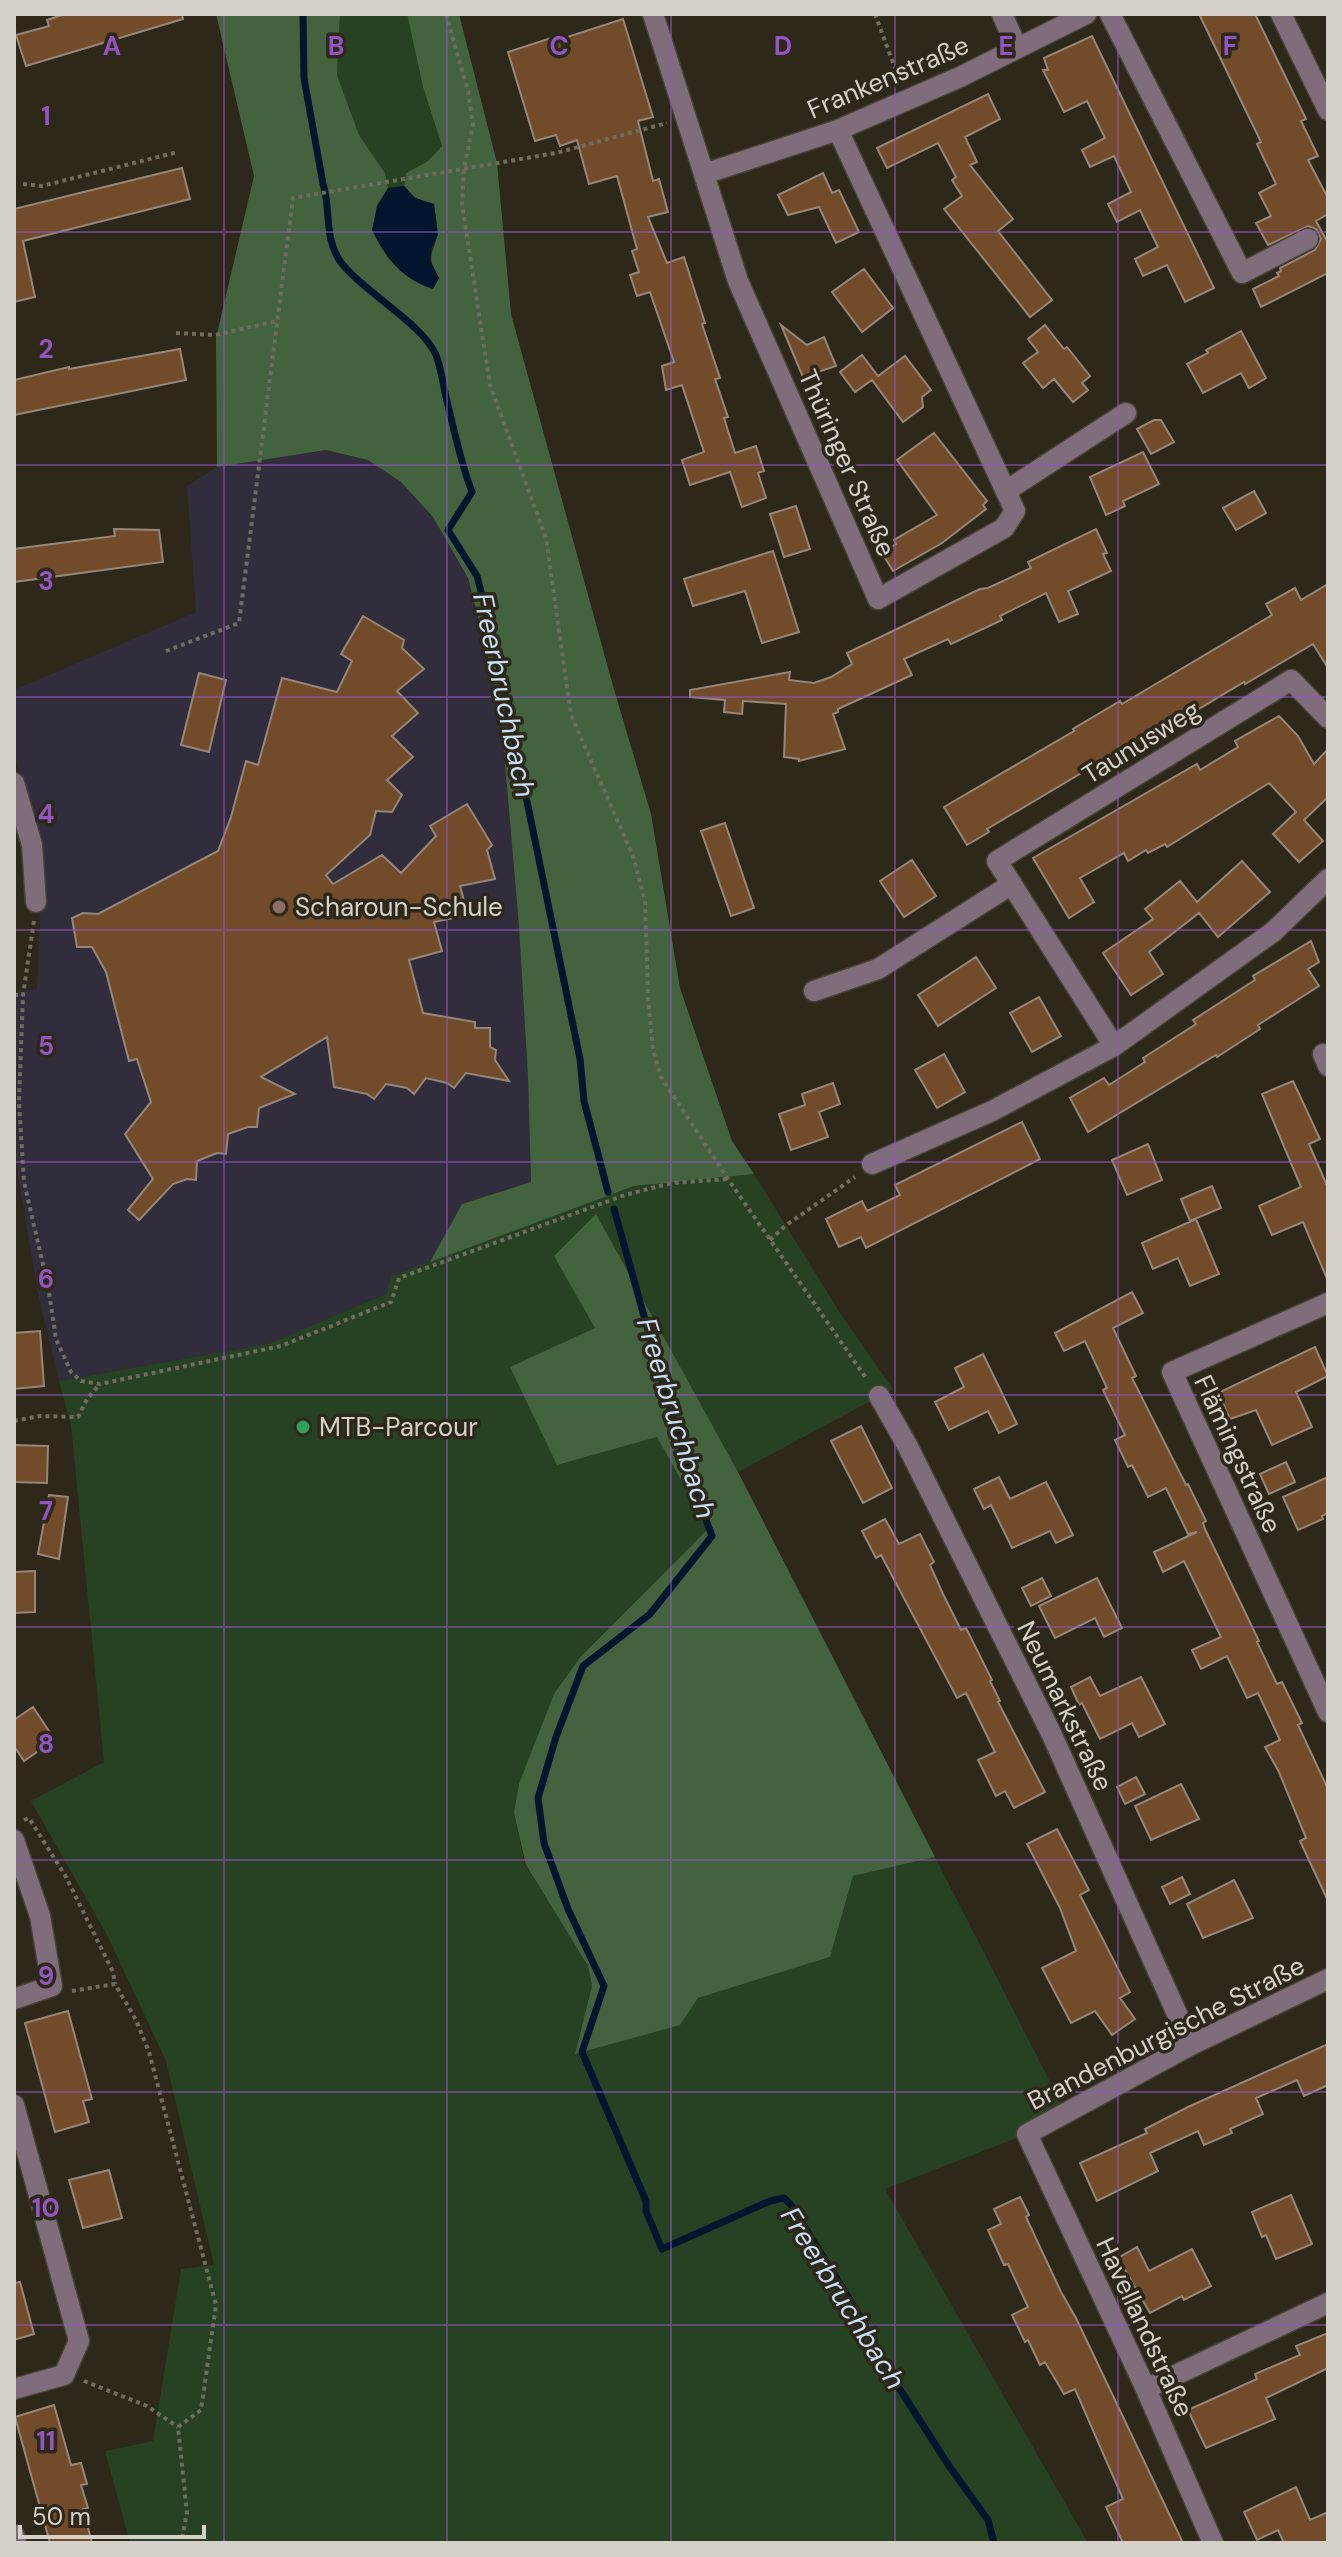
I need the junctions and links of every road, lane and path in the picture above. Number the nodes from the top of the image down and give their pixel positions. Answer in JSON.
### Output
{"nodes":[{"id":1,"x":446,"y":14,"type":"edge"},
{"id":2,"x":653,"y":14,"type":"edge"},
{"id":3,"x":875,"y":14,"type":"edge"},
{"id":4,"x":1002,"y":14,"type":"edge"},
{"id":5,"x":1086,"y":14,"type":"edge"},
{"id":6,"x":1110,"y":14,"type":"edge"},
{"id":7,"x":1281,"y":14,"type":"edge"},
{"id":8,"x":1017,"y":48,"type":"junction"},
{"id":9,"x":906,"y":100,"type":"junction"},
{"id":10,"x":1328,"y":110,"type":"edge"},
{"id":11,"x":685,"y":118,"type":"junction"},
{"id":12,"x":838,"y":130,"type":"junction"},
{"id":13,"x":178,"y":152,"type":"dead end"},
{"id":14,"x":464,"y":168,"type":"junction"},
{"id":15,"x":704,"y":174,"type":"junction"},
{"id":16,"x":23,"y":184,"type":"dead end"},
{"id":17,"x":1308,"y":239,"type":"dead end"},
{"id":18,"x":277,"y":321,"type":"junction"},
{"id":19,"x":176,"y":333,"type":"dead end"},
{"id":20,"x":1126,"y":413,"type":"dead end"},
{"id":21,"x":1006,"y":491,"type":"junction"},
{"id":22,"x":166,"y":651,"type":"dead end"},
{"id":23,"x":1328,"y":718,"type":"edge"},
{"id":24,"x":14,"y":783,"type":"edge"},
{"id":25,"x":1328,"y":879,"type":"edge"},
{"id":26,"x":1012,"y":884,"type":"junction"},
{"id":27,"x":36,"y":902,"type":"joint"},
{"id":28,"x":814,"y":991,"type":"dead end"},
{"id":29,"x":14,"y":995,"type":"edge"},
{"id":30,"x":23,"y":995,"type":"junction"},
{"id":31,"x":1114,"y":1046,"type":"junction"},
{"id":32,"x":872,"y":1164,"type":"joint"},
{"id":33,"x":728,"y":1179,"type":"junction"},
{"id":34,"x":770,"y":1240,"type":"junction"},
{"id":35,"x":1328,"y":1303,"type":"edge"},
{"id":36,"x":100,"y":1384,"type":"junction"},
{"id":37,"x":879,"y":1396,"type":"joint"},
{"id":38,"x":14,"y":1421,"type":"edge"},
{"id":39,"x":1328,"y":1712,"type":"edge"},
{"id":40,"x":14,"y":1825,"type":"edge"},
{"id":41,"x":14,"y":1840,"type":"edge"},
{"id":42,"x":1328,"y":1979,"type":"edge"},
{"id":43,"x":115,"y":1984,"type":"junction"},
{"id":44,"x":52,"y":1986,"type":"junction"},
{"id":45,"x":14,"y":1999,"type":"edge"},
{"id":46,"x":1191,"y":2045,"type":"junction"},
{"id":47,"x":14,"y":2105,"type":"edge"},
{"id":48,"x":1027,"y":2134,"type":"joint"},
{"id":49,"x":1328,"y":2303,"type":"edge"},
{"id":50,"x":64,"y":2375,"type":"junction"},
{"id":51,"x":14,"y":2389,"type":"edge"},
{"id":52,"x":1146,"y":2389,"type":"junction"},
{"id":53,"x":178,"y":2427,"type":"junction"},
{"id":54,"x":14,"y":2535,"type":"edge"},
{"id":55,"x":16,"y":2543,"type":"edge"},
{"id":56,"x":181,"y":2543,"type":"edge"},
{"id":57,"x":1213,"y":2543,"type":"edge"}],
"edges":[{"from":1,"to":14,"type":"path"},
{"from":2,"to":11,"type":"street"},
{"from":3,"to":9,"type":"path"},
{"from":4,"to":8,"type":"street"},
{"from":5,"to":8,"type":"street","name":"Frankenstraße"},
{"from":6,"to":17,"type":"street"},
{"from":7,"to":10,"type":"street"},
{"from":8,"to":9,"type":"street","name":"Frankenstraße"},
{"from":9,"to":12,"type":"street","name":"Frankenstraße"},
{"from":11,"to":14,"type":"path"},
{"from":11,"to":15,"type":"street"},
{"from":12,"to":15,"type":"street","name":"Frankenstraße"},
{"from":12,"to":21,"type":"street","name":"Thüringer Straße"},
{"from":13,"to":16,"type":"path"},
{"from":14,"to":18,"type":"path"},
{"from":14,"to":33,"type":"path"},
{"from":15,"to":21,"type":"street","name":"Thüringer Straße"},
{"from":18,"to":19,"type":"path"},
{"from":18,"to":22,"type":"path"},
{"from":20,"to":21,"type":"street"},
{"from":23,"to":26,"type":"street","name":"Taunusweg"},
{"from":24,"to":27,"type":"street"},
{"from":25,"to":31,"type":"street"},
{"from":26,"to":28,"type":"street"},
{"from":26,"to":31,"type":"street","name":"Taunusweg"},
{"from":27,"to":30,"type":"path"},
{"from":29,"to":30,"type":"path"},
{"from":30,"to":36,"type":"path"},
{"from":31,"to":32,"type":"street"},
{"from":32,"to":34,"type":"path"},
{"from":33,"to":34,"type":"path"},
{"from":33,"to":36,"type":"path"},
{"from":34,"to":37,"type":"path"},
{"from":35,"to":39,"type":"street","name":"Flämingstraße"},
{"from":36,"to":38,"type":"path"},
{"from":37,"to":46,"type":"street","name":"Neumarkstraße"},
{"from":40,"to":43,"type":"path"},
{"from":41,"to":44,"type":"street"},
{"from":42,"to":46,"type":"street","name":"Brandenburgische Straße"},
{"from":43,"to":44,"type":"path"},
{"from":43,"to":53,"type":"path"},
{"from":44,"to":45,"type":"street"},
{"from":46,"to":48,"type":"street","name":"Brandenburgische Straße"},
{"from":47,"to":50,"type":"street"},
{"from":48,"to":52,"type":"street","name":"Havellandstraße"},
{"from":49,"to":52,"type":"street"},
{"from":50,"to":51,"type":"street"},
{"from":50,"to":53,"type":"path"},
{"from":52,"to":57,"type":"street","name":"Havellandstraße"},
{"from":53,"to":56,"type":"path"},
{"from":54,"to":55,"type":"street"}]}
